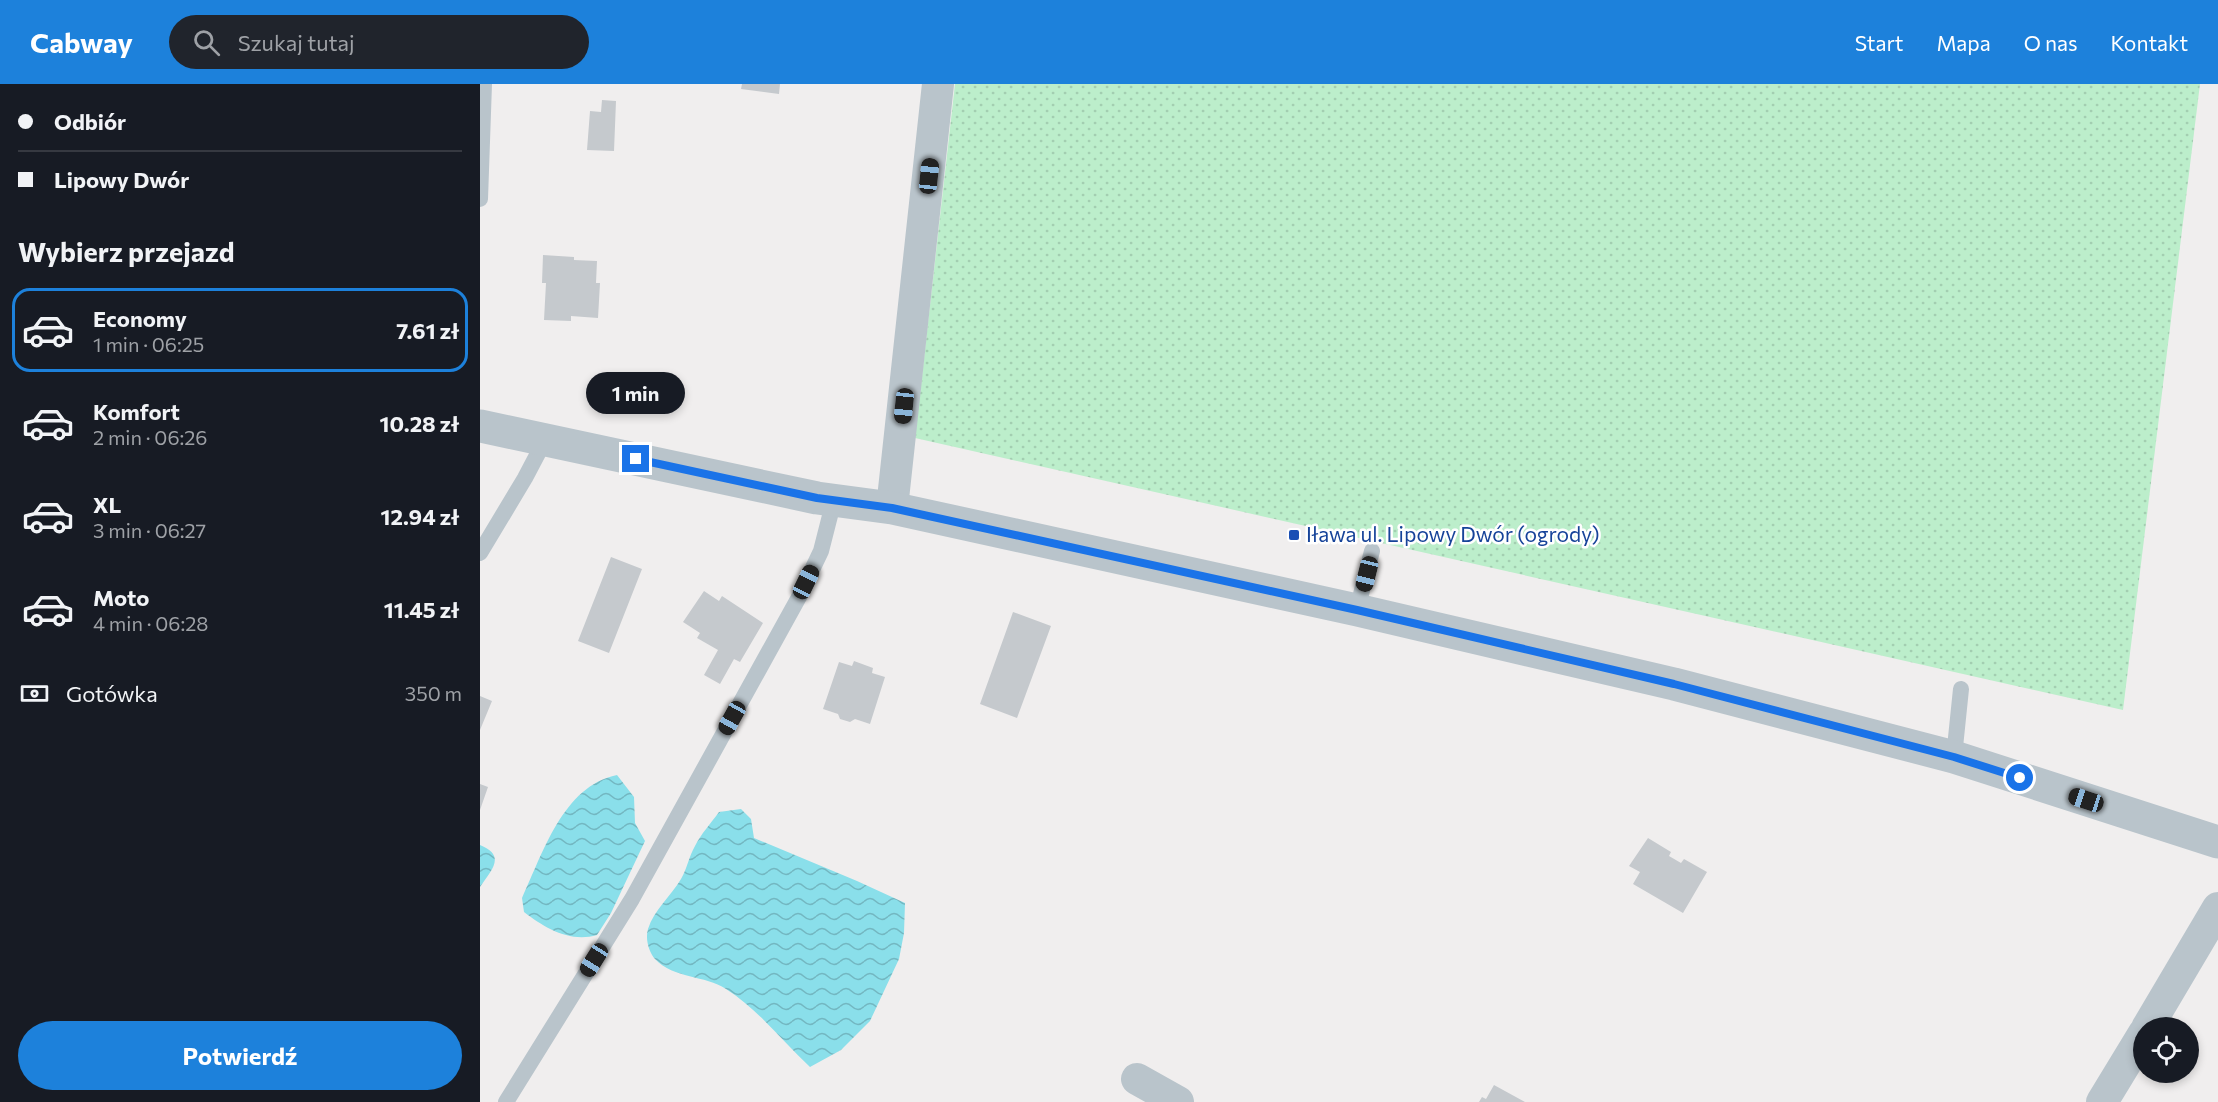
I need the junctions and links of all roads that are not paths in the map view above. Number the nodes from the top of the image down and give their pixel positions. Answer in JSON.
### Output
{"nodes":[{"id":1,"x":484,"y":84,"type":"edge"},
{"id":2,"x":938,"y":84,"type":"edge"},
{"id":3,"x":480,"y":199,"type":"edge"},
{"id":4,"x":480,"y":426,"type":"edge"},
{"id":5,"x":545,"y":440,"type":"junction"},
{"id":6,"x":826,"y":499,"type":"junction"},
{"id":7,"x":892,"y":508,"type":"junction"},
{"id":8,"x":1372,"y":551,"type":"dead end"},
{"id":9,"x":480,"y":553,"type":"edge"},
{"id":10,"x":1357,"y":610,"type":"junction"},
{"id":11,"x":1961,"y":689,"type":"dead end"},
{"id":12,"x":1954,"y":757,"type":"junction"},
{"id":13,"x":2218,"y":842,"type":"edge"},
{"id":14,"x":2218,"y":909,"type":"edge"},
{"id":15,"x":2154,"y":1017,"type":"edge"},
{"id":16,"x":2133,"y":1051,"type":"edge"},
{"id":17,"x":1137,"y":1079,"type":"dead end"},
{"id":18,"x":506,"y":1102,"type":"edge"},
{"id":19,"x":1178,"y":1102,"type":"edge"},
{"id":20,"x":2102,"y":1102,"type":"edge"}],
"edges":[{"from":1,"to":3,"type":"lane"},
{"from":2,"to":7,"type":"street"},
{"from":4,"to":5,"type":"street"},
{"from":5,"to":6,"type":"street"},
{"from":5,"to":9,"type":"lane"},
{"from":6,"to":7,"type":"street"},
{"from":6,"to":18,"type":"lane"},
{"from":7,"to":10,"type":"street"},
{"from":8,"to":10,"type":"lane"},
{"from":10,"to":12,"type":"street"},
{"from":11,"to":12,"type":"lane"},
{"from":12,"to":13,"type":"street"},
{"from":14,"to":15,"type":"street"},
{"from":16,"to":20,"type":"street"},
{"from":17,"to":19,"type":"street"}]}
